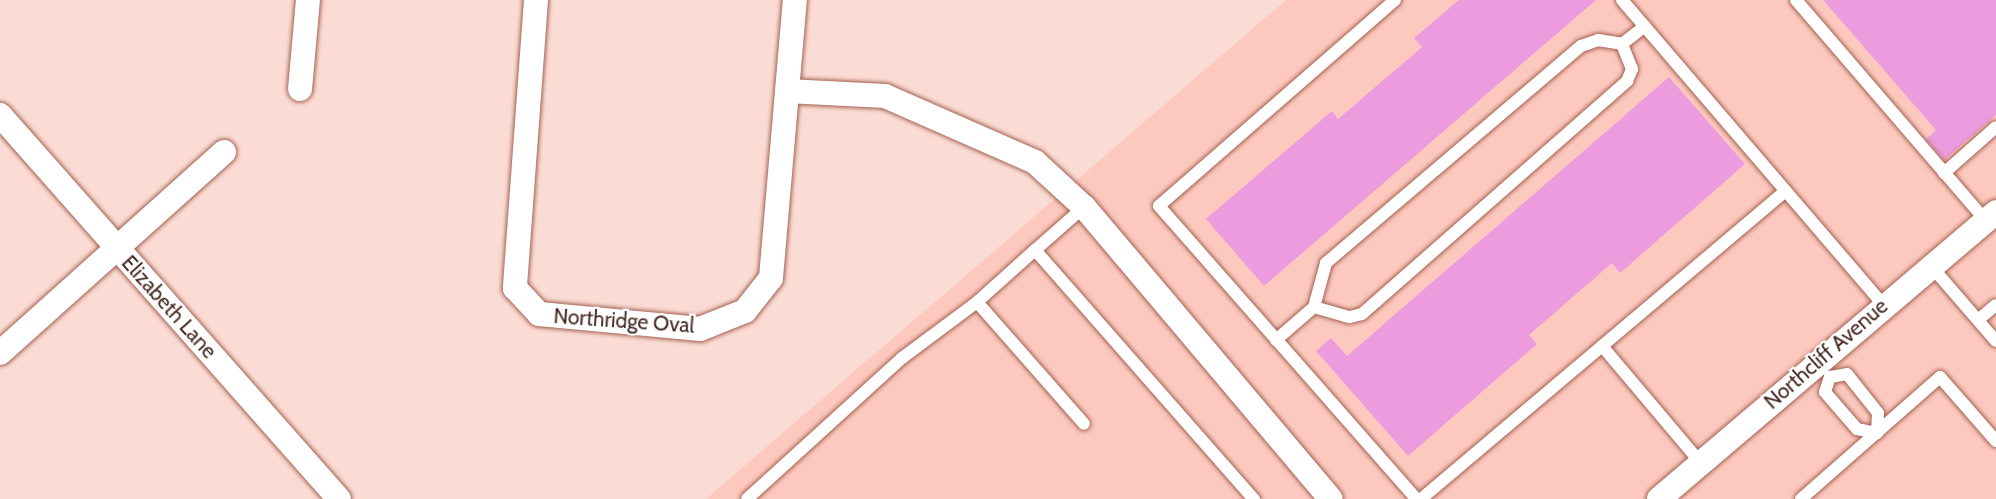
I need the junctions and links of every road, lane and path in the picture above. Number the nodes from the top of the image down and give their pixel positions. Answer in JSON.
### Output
{"nodes":[{"id":1,"x":308,"y":0,"type":"edge"},
{"id":2,"x":536,"y":0,"type":"edge"},
{"id":3,"x":795,"y":0,"type":"edge"},
{"id":4,"x":1395,"y":0,"type":"edge"},
{"id":5,"x":1622,"y":0,"type":"edge"},
{"id":6,"x":1796,"y":0,"type":"edge"},
{"id":7,"x":1645,"y":26,"type":"junction"},
{"id":8,"x":1622,"y":44,"type":"junction"},
{"id":9,"x":300,"y":88,"type":"dead end"},
{"id":10,"x":787,"y":91,"type":"junction"},
{"id":11,"x":0,"y":115,"type":"edge"},
{"id":12,"x":1996,"y":127,"type":"edge"},
{"id":13,"x":224,"y":152,"type":"dead end"},
{"id":14,"x":1944,"y":173,"type":"junction"},
{"id":15,"x":1785,"y":191,"type":"junction"},
{"id":16,"x":1084,"y":207,"type":"junction"},
{"id":17,"x":1991,"y":216,"type":"edge"},
{"id":18,"x":117,"y":248,"type":"junction"},
{"id":19,"x":1035,"y":250,"type":"junction"},
{"id":20,"x":1931,"y":266,"type":"junction"},
{"id":21,"x":977,"y":302,"type":"junction"},
{"id":22,"x":1883,"y":305,"type":"junction"},
{"id":23,"x":1996,"y":305,"type":"edge"},
{"id":24,"x":1314,"y":307,"type":"junction"},
{"id":25,"x":1978,"y":320,"type":"junction"},
{"id":26,"x":1276,"y":340,"type":"junction"},
{"id":27,"x":1996,"y":341,"type":"edge"},
{"id":28,"x":1602,"y":345,"type":"junction"},
{"id":29,"x":0,"y":353,"type":"edge"},
{"id":30,"x":1824,"y":370,"type":"junction"},
{"id":31,"x":1084,"y":424,"type":"dead end"},
{"id":32,"x":1877,"y":433,"type":"junction"},
{"id":33,"x":1996,"y":441,"type":"edge"},
{"id":34,"x":1701,"y":463,"type":"junction"},
{"id":35,"x":339,"y":499,"type":"edge"},
{"id":36,"x":747,"y":499,"type":"edge"},
{"id":37,"x":1254,"y":499,"type":"edge"},
{"id":38,"x":1331,"y":499,"type":"edge"},
{"id":39,"x":1416,"y":499,"type":"edge"},
{"id":40,"x":1421,"y":499,"type":"edge"},
{"id":41,"x":1659,"y":499,"type":"edge"},
{"id":42,"x":1801,"y":499,"type":"edge"}],
"edges":[{"from":1,"to":9,"type":"street"},
{"from":2,"to":10,"type":"street","name":"Northridge Oval"},
{"from":3,"to":10,"type":"street","name":"Northridge Oval"},
{"from":4,"to":26,"type":"lane"},
{"from":5,"to":7,"type":"lane"},
{"from":6,"to":14,"type":"lane"},
{"from":7,"to":8,"type":"lane"},
{"from":7,"to":15,"type":"lane"},
{"from":8,"to":24,"type":"lane"},
{"from":8,"to":24,"type":"lane"},
{"from":10,"to":16,"type":"street"},
{"from":11,"to":18,"type":"street","name":"Elizabeth Lane"},
{"from":12,"to":14,"type":"lane"},
{"from":13,"to":18,"type":"street"},
{"from":14,"to":17,"type":"lane"},
{"from":15,"to":22,"type":"lane"},
{"from":15,"to":28,"type":"lane"},
{"from":16,"to":19,"type":"lane"},
{"from":16,"to":38,"type":"street"},
{"from":17,"to":20,"type":"street","name":"Northcliff Avenue"},
{"from":18,"to":29,"type":"street"},
{"from":18,"to":35,"type":"street","name":"Elizabeth Lane"},
{"from":19,"to":21,"type":"lane"},
{"from":19,"to":37,"type":"lane"},
{"from":20,"to":22,"type":"street","name":"Northcliff Avenue"},
{"from":20,"to":25,"type":"lane"},
{"from":21,"to":31,"type":"lane"},
{"from":21,"to":36,"type":"lane"},
{"from":22,"to":30,"type":"street","name":"Northcliff Avenue"},
{"from":23,"to":25,"type":"lane"},
{"from":24,"to":26,"type":"lane"},
{"from":25,"to":27,"type":"lane"},
{"from":26,"to":39,"type":"lane"},
{"from":28,"to":34,"type":"lane"},
{"from":28,"to":40,"type":"lane"},
{"from":30,"to":32,"type":"lane"},
{"from":30,"to":32,"type":"lane"},
{"from":30,"to":34,"type":"street","name":"Northcliff Avenue"},
{"from":32,"to":33,"type":"lane"},
{"from":32,"to":42,"type":"lane"},
{"from":34,"to":41,"type":"street","name":"Northcliff Avenue"}]}
